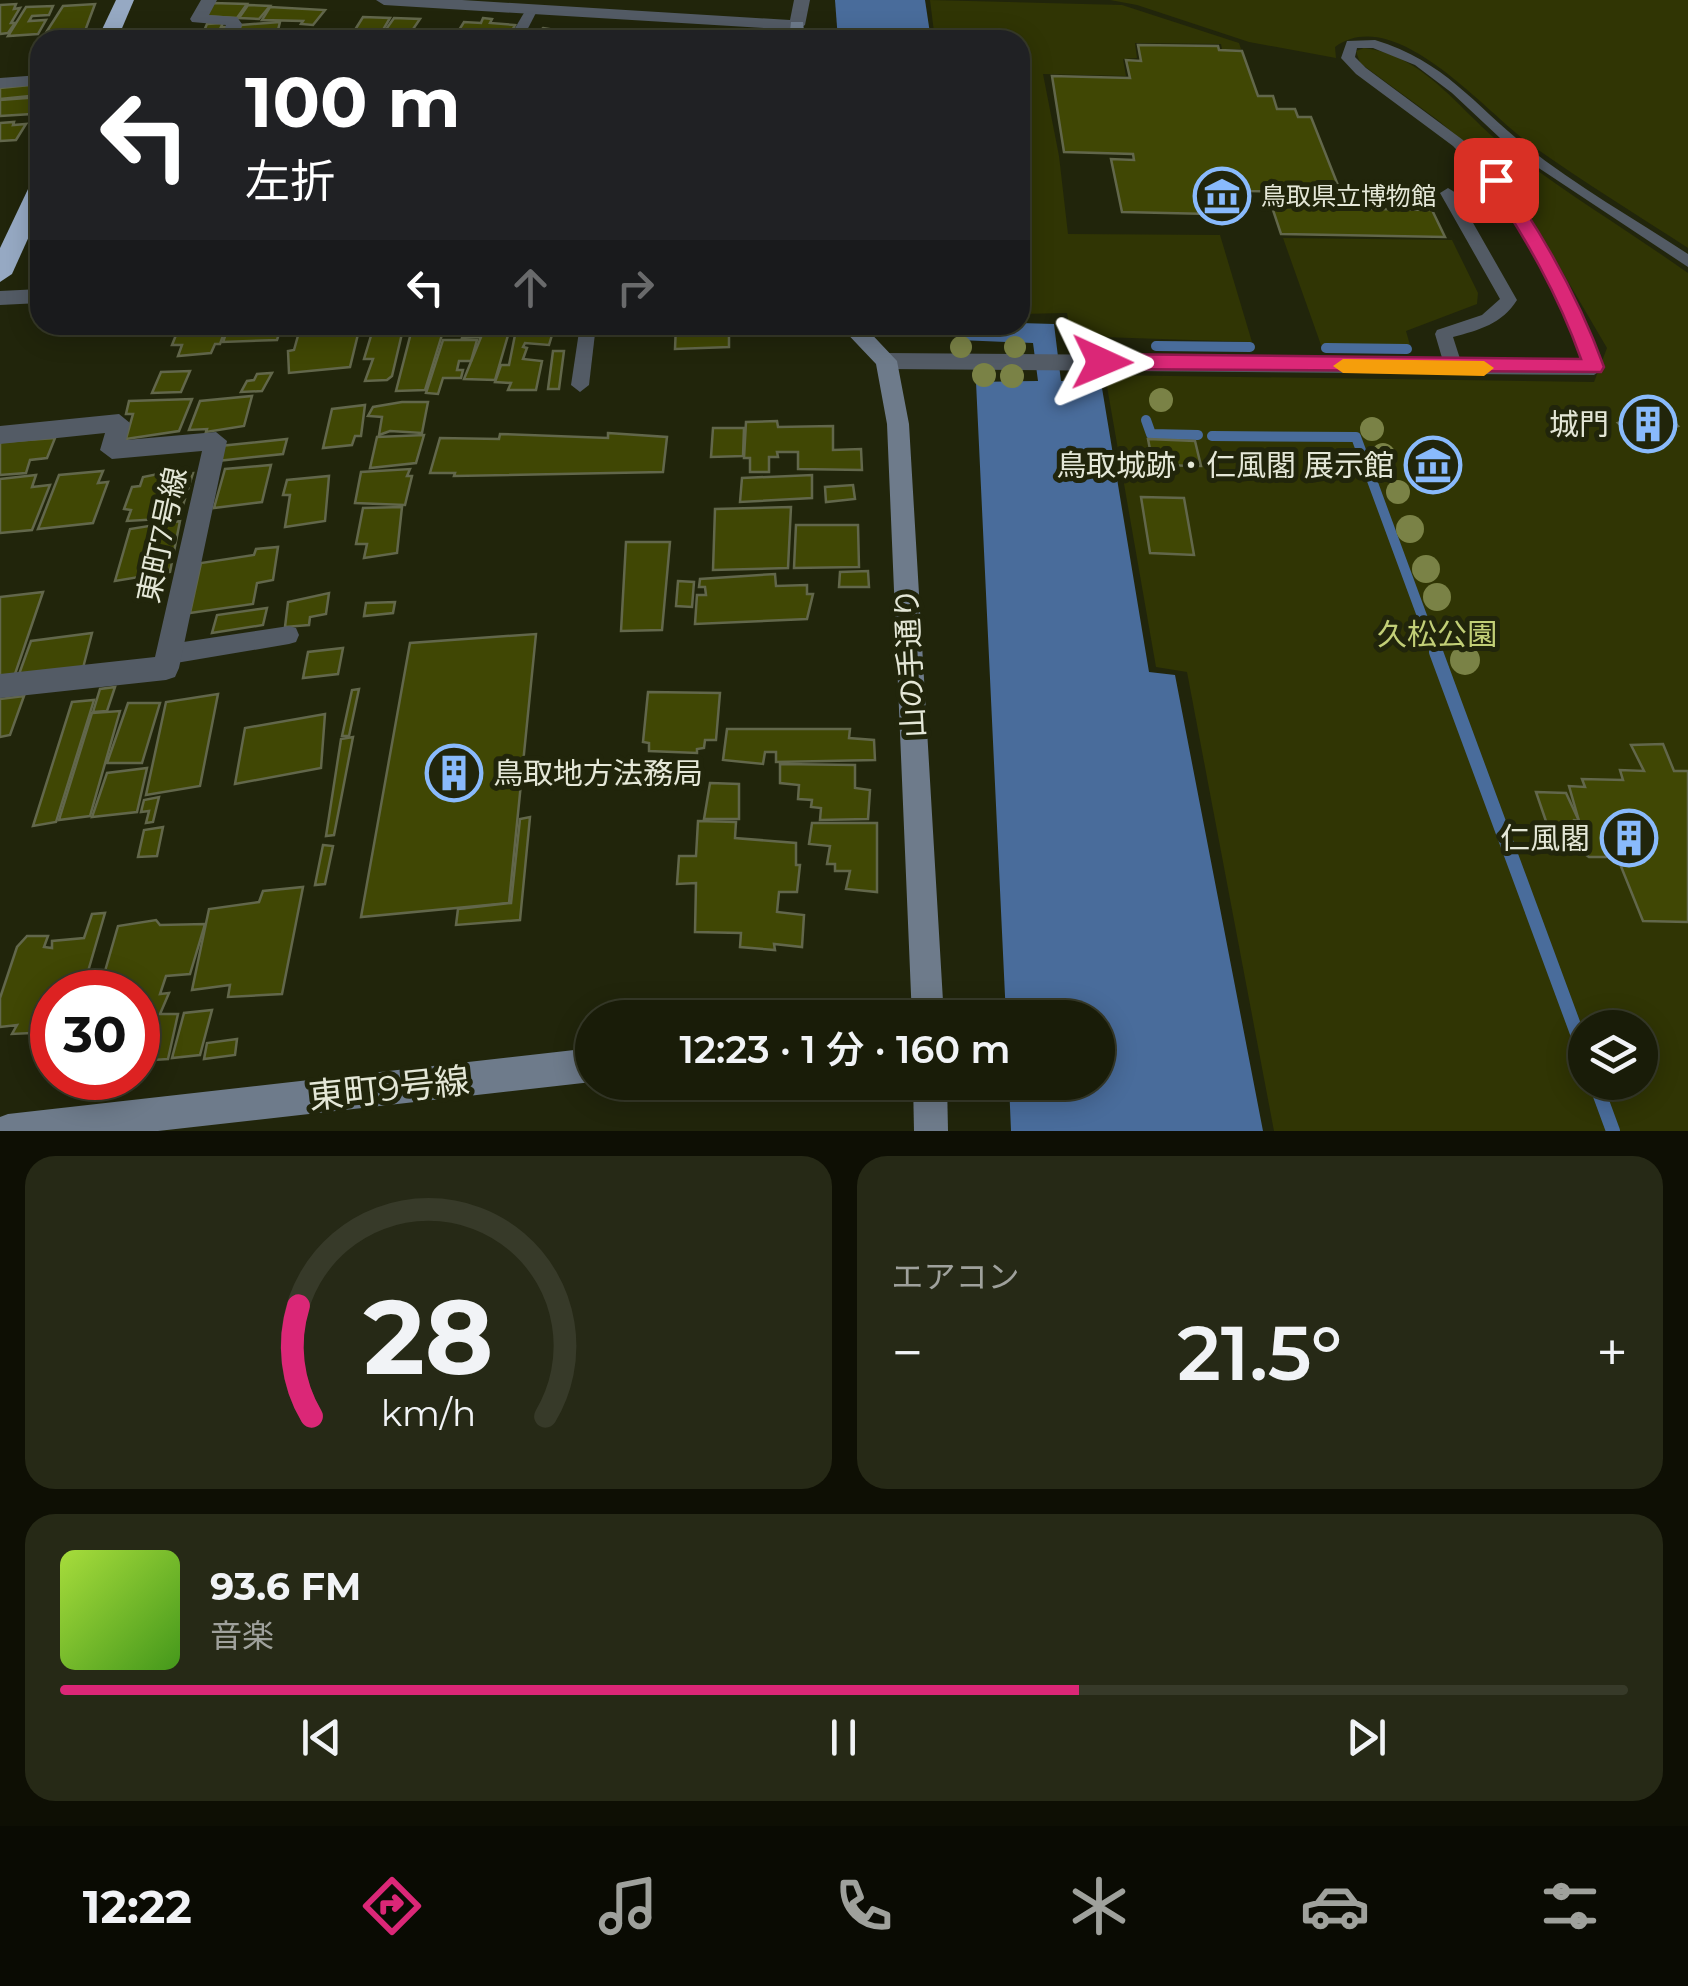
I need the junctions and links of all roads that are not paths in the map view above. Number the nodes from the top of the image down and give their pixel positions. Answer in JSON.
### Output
{"nodes":[{"id":1,"x":126,"y":0,"type":"edge"},
{"id":2,"x":209,"y":0,"type":"edge"},
{"id":3,"x":384,"y":0,"type":"edge"},
{"id":4,"x":802,"y":0,"type":"edge"},
{"id":5,"x":453,"y":2,"type":"edge"},
{"id":6,"x":532,"y":9,"type":"junction"},
{"id":7,"x":112,"y":30,"type":"edge"},
{"id":8,"x":232,"y":30,"type":"edge"},
{"id":9,"x":521,"y":30,"type":"edge"},
{"id":10,"x":774,"y":30,"type":"edge"},
{"id":11,"x":797,"y":30,"type":"edge"},
{"id":12,"x":30,"y":81,"type":"edge"},
{"id":13,"x":0,"y":83,"type":"edge"},
{"id":14,"x":1448,"y":194,"type":"dead end"},
{"id":15,"x":30,"y":209,"type":"edge"},
{"id":16,"x":1688,"y":262,"type":"edge"},
{"id":17,"x":0,"y":274,"type":"edge"},
{"id":18,"x":30,"y":296,"type":"edge"},
{"id":19,"x":0,"y":298,"type":"edge"},
{"id":20,"x":587,"y":335,"type":"edge"},
{"id":21,"x":860,"y":335,"type":"edge"},
{"id":22,"x":886,"y":361,"type":"junction"},
{"id":23,"x":1594,"y":367,"type":"joint"},
{"id":24,"x":1454,"y":368,"type":"junction"},
{"id":25,"x":580,"y":385,"type":"dead end"},
{"id":26,"x":0,"y":435,"type":"edge"},
{"id":27,"x":290,"y":635,"type":"dead end"},
{"id":28,"x":170,"y":654,"type":"junction"},
{"id":29,"x":0,"y":686,"type":"edge"},
{"id":30,"x":927,"y":1000,"type":"edge"},
{"id":31,"x":575,"y":1067,"type":"edge"},
{"id":32,"x":930,"y":1100,"type":"edge"},
{"id":33,"x":8,"y":1131,"type":"edge"},
{"id":34,"x":931,"y":1131,"type":"edge"}],
"edges":[{"from":1,"to":7,"type":"highway"},
{"from":2,"to":8,"type":"street"},
{"from":3,"to":5,"type":"street"},
{"from":4,"to":11,"type":"street"},
{"from":5,"to":6,"type":"street"},
{"from":6,"to":9,"type":"lane"},
{"from":6,"to":10,"type":"street"},
{"from":12,"to":13,"type":"street"},
{"from":14,"to":24,"type":"lane"},
{"from":15,"to":17,"type":"highway"},
{"from":16,"to":23,"type":"lane"},
{"from":18,"to":19,"type":"street"},
{"from":20,"to":25,"type":"lane"},
{"from":21,"to":22,"type":"street"},
{"from":22,"to":24,"type":"street"},
{"from":22,"to":30,"type":"street","name":"山の手通り"},
{"from":23,"to":24,"type":"street"},
{"from":26,"to":28,"type":"street","name":"東町7号線"},
{"from":27,"to":28,"type":"lane"},
{"from":28,"to":29,"type":"street"},
{"from":31,"to":33,"type":"street","name":"東町9号線"},
{"from":32,"to":34,"type":"street"}]}
